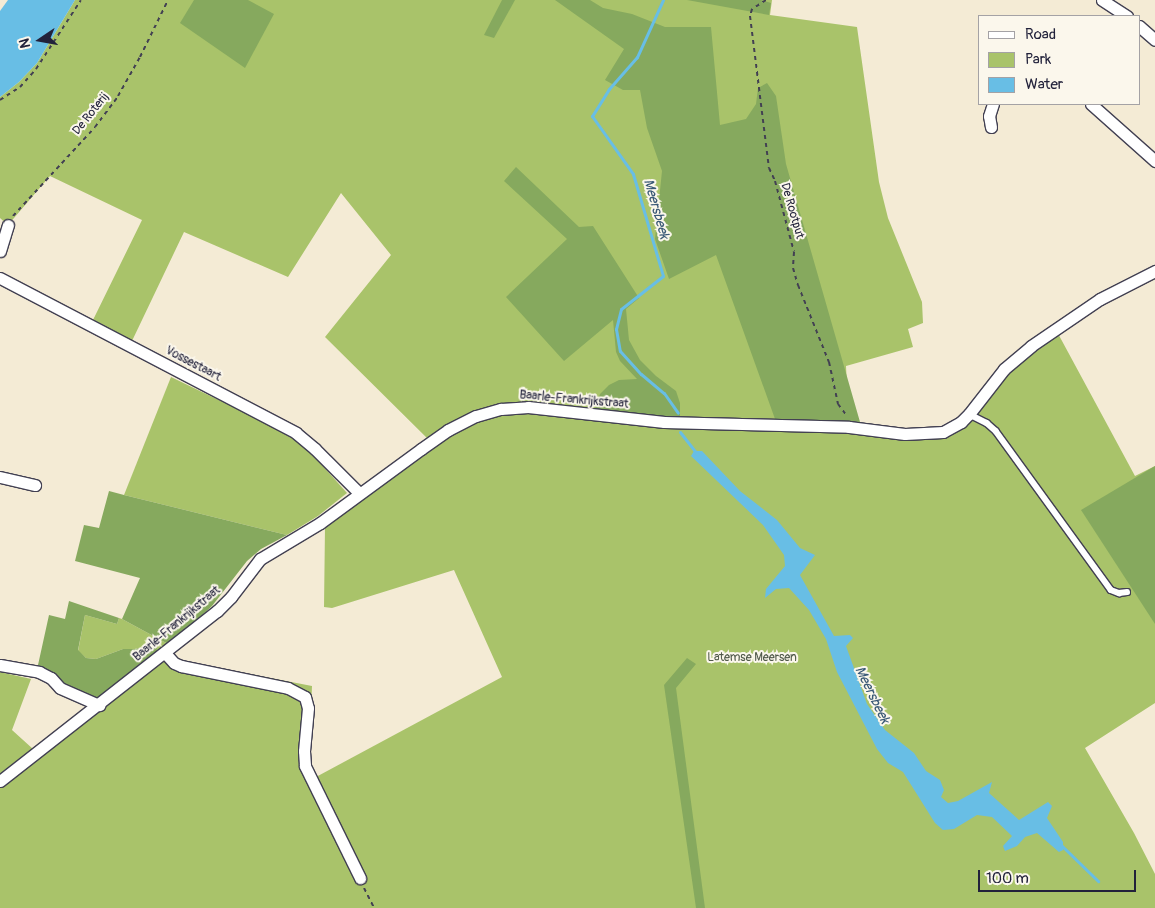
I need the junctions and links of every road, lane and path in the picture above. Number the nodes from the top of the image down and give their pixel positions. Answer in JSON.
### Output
{"nodes":[{"id":1,"x":81,"y":0,"type":"edge"},
{"id":2,"x":168,"y":0,"type":"edge"},
{"id":3,"x":766,"y":0,"type":"edge"},
{"id":4,"x":1102,"y":0,"type":"edge"},
{"id":5,"x":1125,"y":15,"type":"edge"},
{"id":6,"x":1140,"y":27,"type":"edge"},
{"id":7,"x":1155,"y":40,"type":"edge"},
{"id":8,"x":0,"y":100,"type":"edge"},
{"id":9,"x":993,"y":105,"type":"edge"},
{"id":10,"x":1093,"y":105,"type":"edge"},
{"id":11,"x":991,"y":127,"type":"dead end"},
{"id":12,"x":1155,"y":161,"type":"edge"},
{"id":13,"x":8,"y":225,"type":"joint"},
{"id":14,"x":0,"y":251,"type":"edge"},
{"id":15,"x":1155,"y":271,"type":"edge"},
{"id":16,"x":0,"y":278,"type":"edge"},
{"id":17,"x":969,"y":414,"type":"junction"},
{"id":18,"x":849,"y":427,"type":"junction"},
{"id":19,"x":0,"y":476,"type":"edge"},
{"id":20,"x":35,"y":485,"type":"dead end"},
{"id":21,"x":359,"y":493,"type":"junction"},
{"id":22,"x":1128,"y":592,"type":"dead end"},
{"id":23,"x":165,"y":653,"type":"junction"},
{"id":24,"x":0,"y":665,"type":"edge"},
{"id":25,"x":99,"y":705,"type":"junction"},
{"id":26,"x":0,"y":781,"type":"edge"},
{"id":27,"x":360,"y":878,"type":"joint"},
{"id":28,"x":374,"y":908,"type":"edge"}],
"edges":[{"from":1,"to":8,"type":"path"},
{"from":2,"to":13,"type":"path","name":"De Roterij"},
{"from":3,"to":18,"type":"path","name":"De Rootput"},
{"from":4,"to":5,"type":"street"},
{"from":6,"to":7,"type":"street"},
{"from":9,"to":11,"type":"street"},
{"from":10,"to":12,"type":"street"},
{"from":13,"to":14,"type":"street"},
{"from":15,"to":17,"type":"street","name":"Baarle-Frankrijkstraat"},
{"from":16,"to":21,"type":"street","name":"Vossestaart"},
{"from":17,"to":18,"type":"street","name":"Baarle-Frankrijkstraat"},
{"from":17,"to":22,"type":"lane"},
{"from":18,"to":21,"type":"street","name":"Baarle-Frankrijkstraat"},
{"from":19,"to":20,"type":"street"},
{"from":21,"to":23,"type":"street","name":"Baarle-Frankrijkstraat"},
{"from":23,"to":25,"type":"street","name":"Baarle-Frankrijkstraat"},
{"from":23,"to":27,"type":"street"},
{"from":24,"to":25,"type":"street"},
{"from":25,"to":26,"type":"street","name":"Baarle-Frankrijkstraat"},
{"from":27,"to":28,"type":"path"}]}
